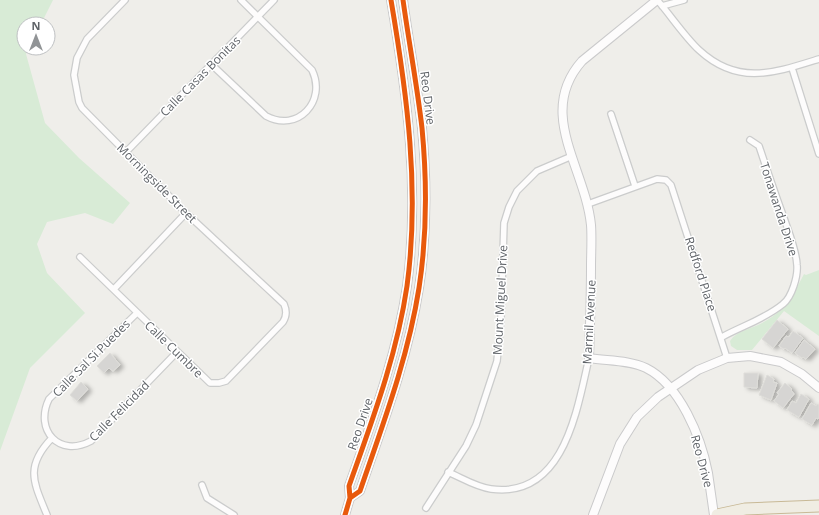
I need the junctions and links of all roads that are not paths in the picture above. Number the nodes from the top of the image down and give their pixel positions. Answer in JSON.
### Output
{"nodes":[{"id":1,"x":125,"y":0,"type":"edge"},
{"id":2,"x":241,"y":0,"type":"edge"},
{"id":3,"x":274,"y":0,"type":"edge"},
{"id":4,"x":390,"y":0,"type":"edge"},
{"id":5,"x":403,"y":0,"type":"edge"},
{"id":6,"x":684,"y":0,"type":"edge"},
{"id":7,"x":659,"y":2,"type":"edge"},
{"id":8,"x":258,"y":17,"type":"junction"},
{"id":9,"x":819,"y":59,"type":"edge"},
{"id":10,"x":212,"y":65,"type":"junction"},
{"id":11,"x":792,"y":68,"type":"junction"},
{"id":12,"x":611,"y":114,"type":"dead end"},
{"id":13,"x":750,"y":140,"type":"dead end"},
{"id":14,"x":126,"y":152,"type":"junction"},
{"id":15,"x":819,"y":154,"type":"edge"},
{"id":16,"x":572,"y":156,"type":"junction"},
{"id":17,"x":635,"y":186,"type":"junction"},
{"id":18,"x":588,"y":204,"type":"junction"},
{"id":19,"x":186,"y":213,"type":"junction"},
{"id":20,"x":80,"y":257,"type":"dead end"},
{"id":21,"x":114,"y":289,"type":"junction"},
{"id":22,"x":136,"y":313,"type":"junction"},
{"id":23,"x":722,"y":337,"type":"junction"},
{"id":24,"x":256,"y":350,"type":"joint"},
{"id":25,"x":177,"y":352,"type":"junction"},
{"id":26,"x":589,"y":358,"type":"junction"},
{"id":27,"x":727,"y":358,"type":"junction"},
{"id":28,"x":671,"y":388,"type":"junction"},
{"id":29,"x":819,"y":388,"type":"edge"},
{"id":30,"x":52,"y":438,"type":"junction"},
{"id":31,"x":448,"y":472,"type":"junction"},
{"id":32,"x":202,"y":485,"type":"dead end"},
{"id":33,"x":350,"y":498,"type":"junction"},
{"id":34,"x":819,"y":506,"type":"edge"},
{"id":35,"x":426,"y":508,"type":"dead end"},
{"id":36,"x":47,"y":515,"type":"edge"},
{"id":37,"x":234,"y":515,"type":"edge"},
{"id":38,"x":345,"y":515,"type":"edge"},
{"id":39,"x":593,"y":515,"type":"edge"},
{"id":40,"x":715,"y":515,"type":"edge"}],
"edges":[{"from":1,"to":14,"type":"street","name":"Morningside Street"},
{"from":2,"to":8,"type":"street"},
{"from":3,"to":8,"type":"street","name":"Calle Casas Bonitas"},
{"from":4,"to":33,"type":"main road","name":"Reo Drive"},
{"from":5,"to":33,"type":"main road","name":"Reo Drive"},
{"from":6,"to":7,"type":"street"},
{"from":7,"to":11,"type":"street"},
{"from":7,"to":16,"type":"main road","name":"Marmil Avenue"},
{"from":8,"to":10,"type":"street","name":"Calle Casas Bonitas"},
{"from":8,"to":10,"type":"street"},
{"from":9,"to":11,"type":"street"},
{"from":10,"to":14,"type":"street","name":"Calle Casas Bonitas"},
{"from":11,"to":15,"type":"street"},
{"from":12,"to":17,"type":"street"},
{"from":13,"to":23,"type":"street","name":"Tonawanda Drive"},
{"from":14,"to":19,"type":"street","name":"Morningside Street"},
{"from":16,"to":18,"type":"main road","name":"Marmil Avenue"},
{"from":16,"to":31,"type":"street","name":"Mount Miguel Drive"},
{"from":17,"to":18,"type":"street"},
{"from":17,"to":23,"type":"street","name":"Redford Place"},
{"from":18,"to":26,"type":"main road","name":"Marmil Avenue"},
{"from":19,"to":21,"type":"street"},
{"from":19,"to":24,"type":"street","name":"Morningside Street"},
{"from":20,"to":21,"type":"street","name":"Calle Cumbre"},
{"from":21,"to":22,"type":"street","name":"Calle Cumbre"},
{"from":22,"to":25,"type":"street","name":"Calle Cumbre"},
{"from":22,"to":30,"type":"street","name":"Calle Sal Si Puedes"},
{"from":23,"to":27,"type":"street","name":"Redford Place"},
{"from":24,"to":25,"type":"street","name":"Calle Cumbre"},
{"from":25,"to":30,"type":"street","name":"Calle Felicidad"},
{"from":26,"to":28,"type":"main road","name":"Reo Drive"},
{"from":26,"to":31,"type":"street","name":"Marmil Avenue"},
{"from":27,"to":28,"type":"main road"},
{"from":27,"to":29,"type":"main road"},
{"from":28,"to":39,"type":"main road"},
{"from":28,"to":40,"type":"main road","name":"Reo Drive"},
{"from":30,"to":36,"type":"street"},
{"from":31,"to":35,"type":"street","name":"Mount Miguel Drive"},
{"from":32,"to":37,"type":"street"},
{"from":33,"to":38,"type":"main road","name":"Reo Drive"},
{"from":34,"to":40,"type":"highway"}]}
